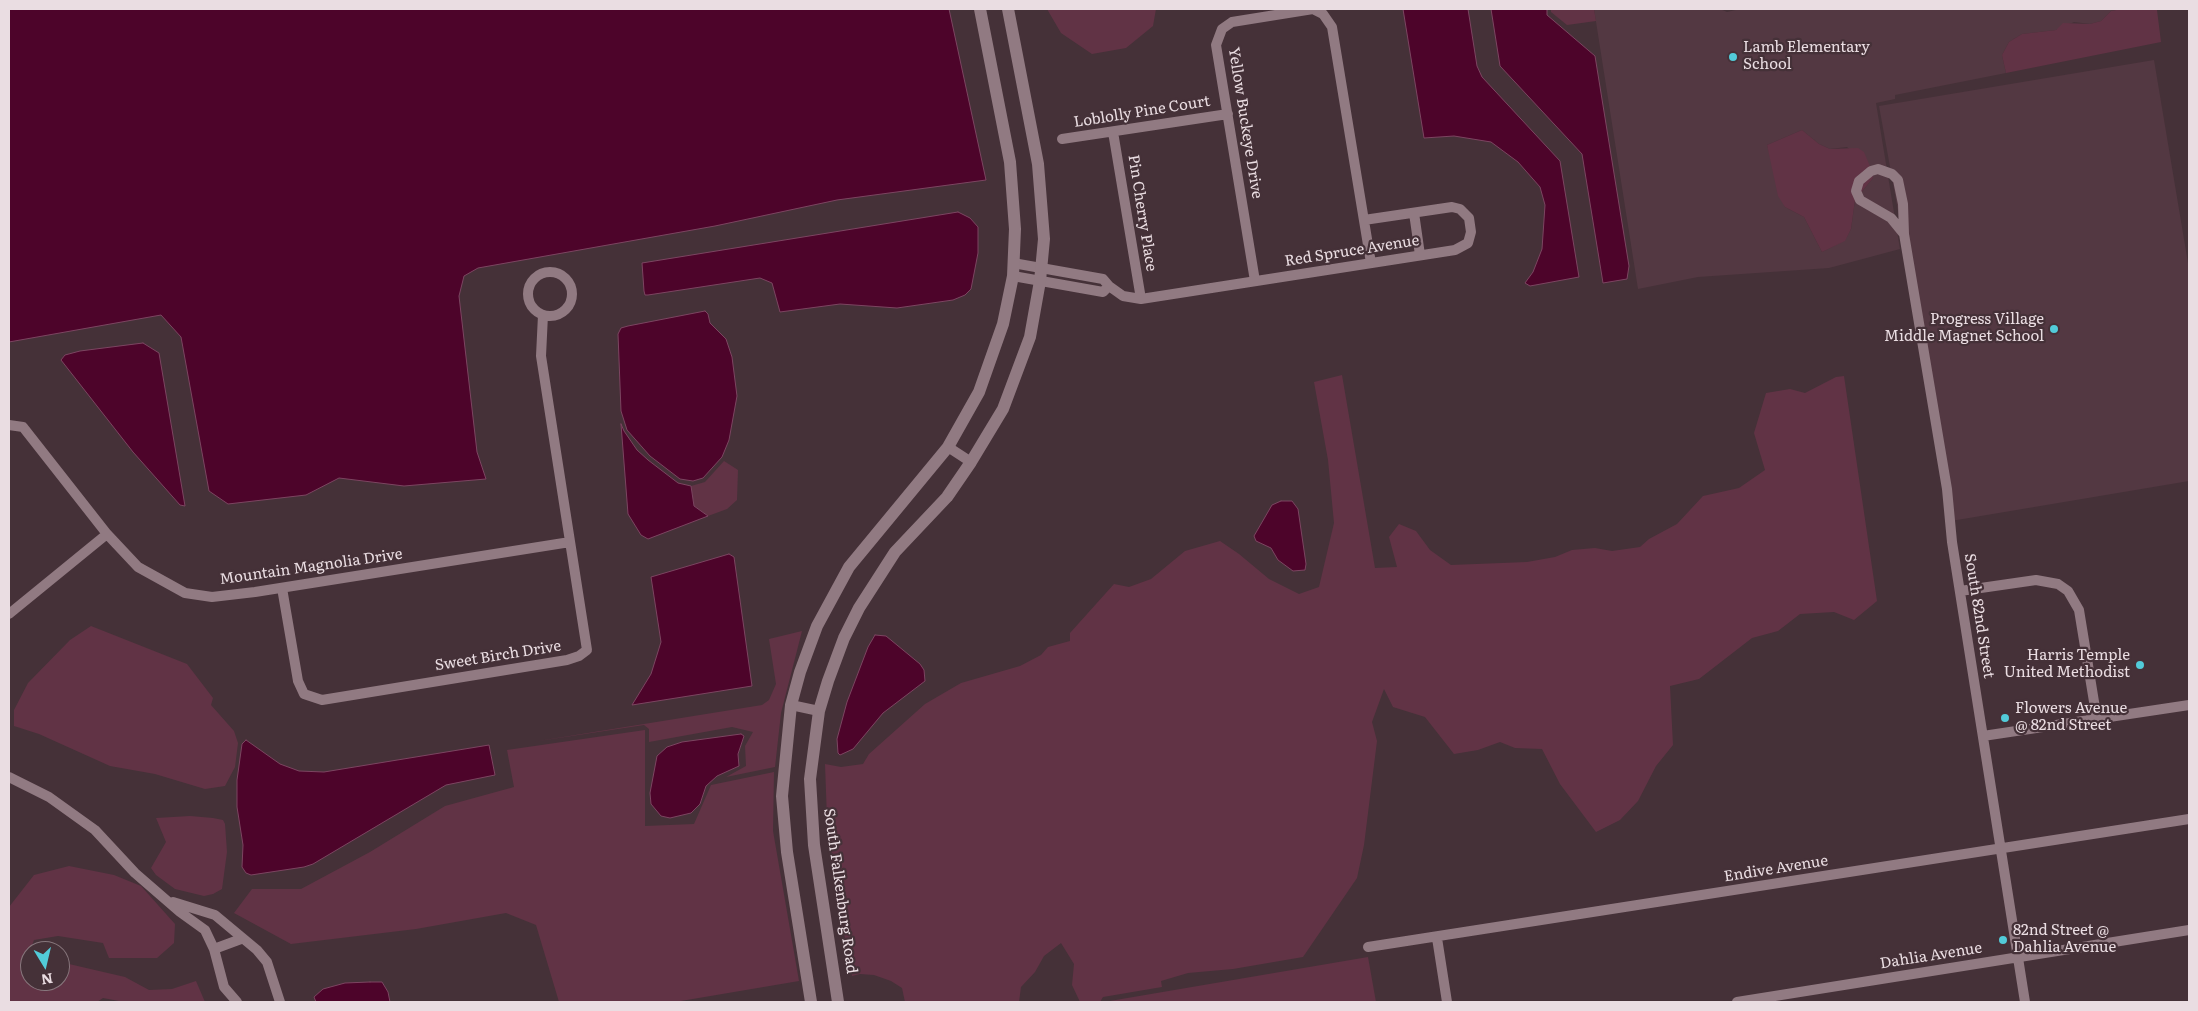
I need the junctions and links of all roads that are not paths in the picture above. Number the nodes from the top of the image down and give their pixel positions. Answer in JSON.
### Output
{"nodes":[{"id":1,"x":980,"y":9,"type":"edge"},
{"id":2,"x":1008,"y":9,"type":"edge"},
{"id":3,"x":1228,"y":114,"type":"junction"},
{"id":4,"x":1114,"y":132,"type":"junction"},
{"id":5,"x":1062,"y":139,"type":"dead end"},
{"id":6,"x":1414,"y":213,"type":"junction"},
{"id":7,"x":1364,"y":220,"type":"junction"},
{"id":8,"x":1904,"y":234,"type":"junction"},
{"id":9,"x":1420,"y":255,"type":"junction"},
{"id":10,"x":1371,"y":263,"type":"junction"},
{"id":11,"x":1013,"y":270,"type":"junction"},
{"id":12,"x":1041,"y":274,"type":"junction"},
{"id":13,"x":1087,"y":276,"type":"junction"},
{"id":14,"x":1255,"y":281,"type":"junction"},
{"id":15,"x":1109,"y":286,"type":"junction"},
{"id":16,"x":1085,"y":288,"type":"junction"},
{"id":17,"x":1141,"y":299,"type":"junction"},
{"id":18,"x":543,"y":315,"type":"junction"},
{"id":19,"x":9,"y":425,"type":"edge"},
{"id":20,"x":948,"y":447,"type":"junction"},
{"id":21,"x":971,"y":462,"type":"junction"},
{"id":22,"x":107,"y":534,"type":"junction"},
{"id":23,"x":570,"y":542,"type":"junction"},
{"id":24,"x":282,"y":588,"type":"junction"},
{"id":25,"x":1960,"y":591,"type":"junction"},
{"id":26,"x":9,"y":614,"type":"edge"},
{"id":27,"x":792,"y":705,"type":"junction"},
{"id":28,"x":2189,"y":705,"type":"edge"},
{"id":29,"x":819,"y":711,"type":"junction"},
{"id":30,"x":2097,"y":720,"type":"junction"},
{"id":31,"x":1983,"y":736,"type":"junction"},
{"id":32,"x":9,"y":777,"type":"edge"},
{"id":33,"x":2189,"y":819,"type":"edge"},
{"id":34,"x":2002,"y":848,"type":"junction"},
{"id":35,"x":165,"y":898,"type":"junction"},
{"id":36,"x":2189,"y":930,"type":"edge"},
{"id":37,"x":1437,"y":938,"type":"junction"},
{"id":38,"x":241,"y":939,"type":"junction"},
{"id":39,"x":1368,"y":947,"type":"dead end"},
{"id":40,"x":214,"y":950,"type":"junction"},
{"id":41,"x":2018,"y":957,"type":"junction"},
{"id":42,"x":237,"y":1002,"type":"edge"},
{"id":43,"x":280,"y":1002,"type":"edge"},
{"id":44,"x":811,"y":1002,"type":"edge"},
{"id":45,"x":838,"y":1002,"type":"edge"},
{"id":46,"x":1447,"y":1002,"type":"edge"},
{"id":47,"x":1737,"y":1002,"type":"edge"},
{"id":48,"x":2025,"y":1002,"type":"edge"}],
"edges":[{"from":1,"to":11,"type":"street"},
{"from":2,"to":12,"type":"street","name":"South Falkenburg Road"},
{"from":3,"to":4,"type":"street","name":"Loblolly Pine Court"},
{"from":3,"to":7,"type":"street","name":"Yellow Buckeye Drive"},
{"from":3,"to":14,"type":"street","name":"Yellow Buckeye Drive"},
{"from":4,"to":5,"type":"street","name":"Loblolly Pine Court"},
{"from":4,"to":17,"type":"street","name":"Pin Cherry Place"},
{"from":6,"to":7,"type":"street","name":"Red Spruce Avenue"},
{"from":6,"to":9,"type":"street"},
{"from":6,"to":9,"type":"street","name":"Red Spruce Avenue"},
{"from":7,"to":10,"type":"street","name":"Yellow Buckeye Drive"},
{"from":8,"to":8,"type":"street","name":"South 82nd Street"},
{"from":8,"to":25,"type":"street","name":"South 82nd Street"},
{"from":9,"to":10,"type":"street","name":"Red Spruce Avenue"},
{"from":10,"to":14,"type":"street","name":"Red Spruce Avenue"},
{"from":11,"to":12,"type":"street","name":"Red Spruce Avenue"},
{"from":11,"to":20,"type":"street"},
{"from":12,"to":13,"type":"street","name":"Red Spruce Avenue"},
{"from":12,"to":16,"type":"street","name":"Red Spruce Avenue"},
{"from":12,"to":21,"type":"street","name":"South Falkenburg Road"},
{"from":13,"to":15,"type":"street","name":"Red Spruce Avenue"},
{"from":13,"to":16,"type":"street"},
{"from":14,"to":17,"type":"street","name":"Red Spruce Avenue"},
{"from":15,"to":16,"type":"street","name":"Red Spruce Avenue"},
{"from":15,"to":17,"type":"street","name":"Red Spruce Avenue"},
{"from":18,"to":18,"type":"street"},
{"from":18,"to":23,"type":"street","name":"Sweet Birch Drive"},
{"from":19,"to":22,"type":"street","name":"Mountain Magnolia Drive"},
{"from":20,"to":21,"type":"street"},
{"from":20,"to":27,"type":"street"},
{"from":21,"to":29,"type":"street","name":"South Falkenburg Road"},
{"from":22,"to":24,"type":"street","name":"Mountain Magnolia Drive"},
{"from":22,"to":26,"type":"street"},
{"from":23,"to":24,"type":"street","name":"Mountain Magnolia Drive"},
{"from":23,"to":24,"type":"street","name":"Sweet Birch Drive"},
{"from":25,"to":30,"type":"street"},
{"from":25,"to":31,"type":"street","name":"South 82nd Street"},
{"from":27,"to":29,"type":"street"},
{"from":27,"to":44,"type":"street"},
{"from":28,"to":30,"type":"street"},
{"from":29,"to":45,"type":"street","name":"South Falkenburg Road"},
{"from":30,"to":31,"type":"street"},
{"from":31,"to":34,"type":"street","name":"South 82nd Street"},
{"from":32,"to":35,"type":"street"},
{"from":33,"to":34,"type":"street","name":"Endive Avenue"},
{"from":34,"to":37,"type":"street","name":"Endive Avenue"},
{"from":34,"to":41,"type":"street","name":"South 82nd Street"},
{"from":35,"to":38,"type":"street"},
{"from":35,"to":40,"type":"street"},
{"from":36,"to":41,"type":"street","name":"Dahlia Avenue"},
{"from":37,"to":39,"type":"street","name":"Endive Avenue"},
{"from":37,"to":46,"type":"street"},
{"from":38,"to":40,"type":"street"},
{"from":38,"to":43,"type":"street"},
{"from":40,"to":42,"type":"street"},
{"from":41,"to":47,"type":"street","name":"Dahlia Avenue"},
{"from":41,"to":48,"type":"street","name":"South 82nd Street"}]}
